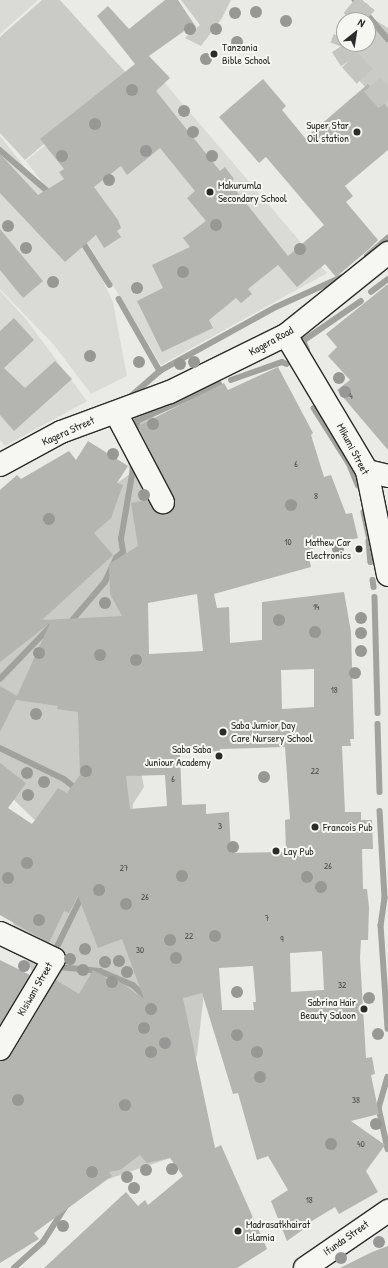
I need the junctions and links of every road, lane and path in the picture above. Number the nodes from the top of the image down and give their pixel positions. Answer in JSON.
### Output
{"nodes":[{"id":1,"x":388,"y":253,"type":"edge"},
{"id":2,"x":286,"y":335,"type":"junction"},
{"id":3,"x":138,"y":403,"type":"joint"},
{"id":4,"x":116,"y":413,"type":"junction"},
{"id":5,"x":0,"y":465,"type":"edge"},
{"id":6,"x":367,"y":471,"type":"junction"},
{"id":7,"x":388,"y":476,"type":"edge"},
{"id":8,"x":163,"y":502,"type":"dead end"},
{"id":9,"x":388,"y":575,"type":"edge"},
{"id":10,"x":0,"y":933,"type":"edge"},
{"id":11,"x":0,"y":1049,"type":"edge"},
{"id":12,"x":388,"y":1211,"type":"edge"},
{"id":13,"x":305,"y":1268,"type":"edge"}],
"edges":[{"from":1,"to":2,"type":"street","name":"Kagera Road"},
{"from":2,"to":3,"type":"street","name":"Kagera Road"},
{"from":2,"to":6,"type":"street","name":"Mikumi Street"},
{"from":3,"to":4,"type":"street","name":"Kagera Street"},
{"from":4,"to":5,"type":"street","name":"Kagera Street"},
{"from":4,"to":8,"type":"street"},
{"from":6,"to":7,"type":"street"},
{"from":6,"to":9,"type":"street","name":"Mikumi Street"},
{"from":10,"to":11,"type":"street","name":"Kisiwani Street"},
{"from":12,"to":13,"type":"street","name":"Ifunda Street"}]}
